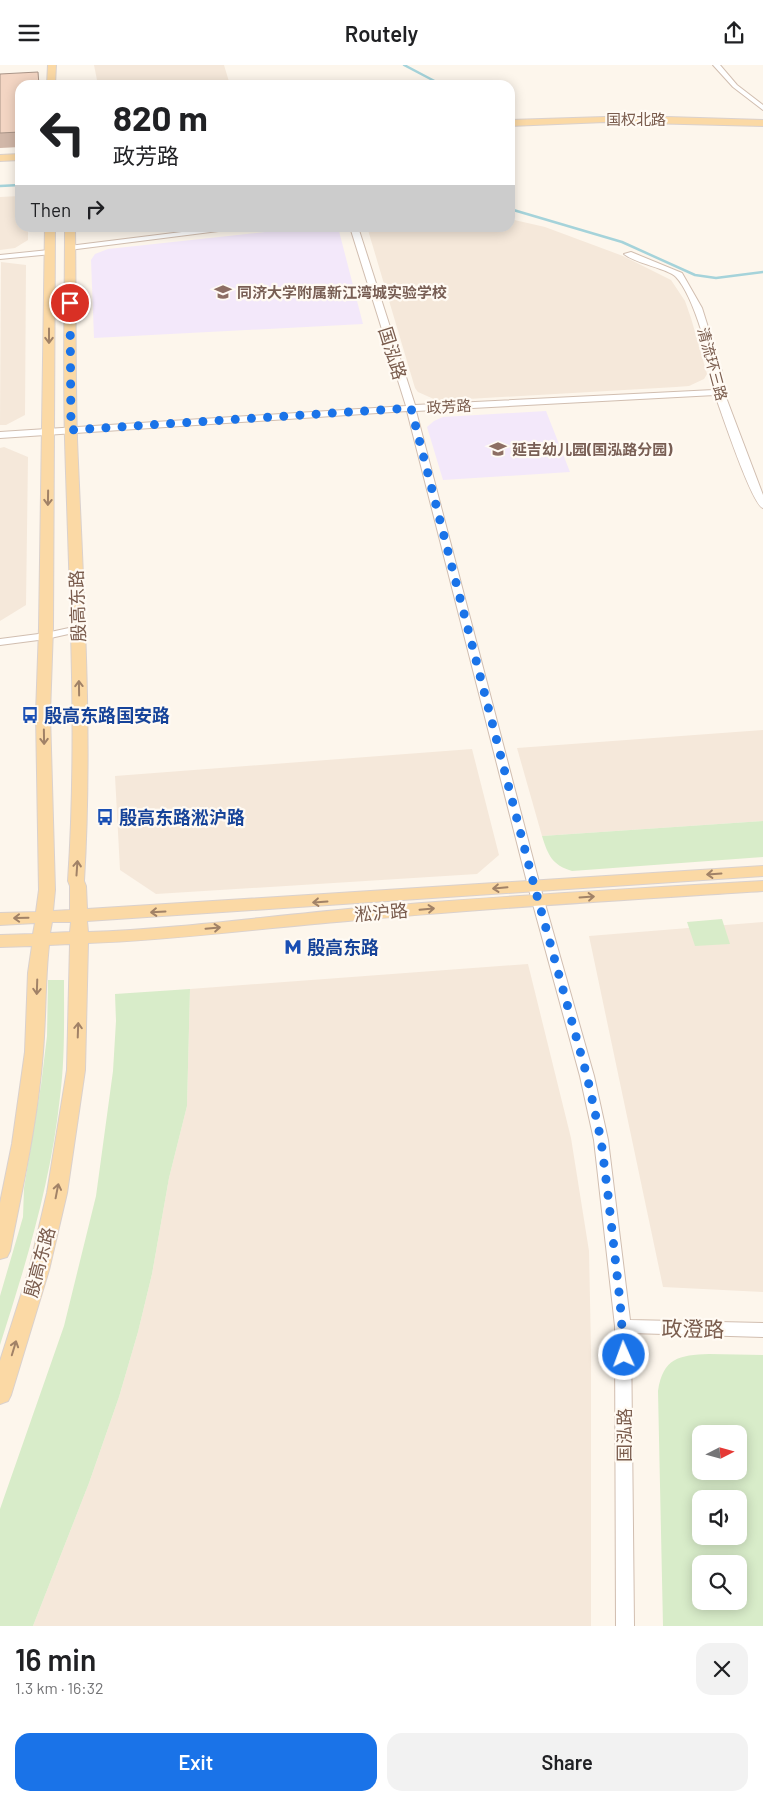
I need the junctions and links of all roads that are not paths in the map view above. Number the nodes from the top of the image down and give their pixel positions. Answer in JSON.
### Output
{"nodes":[{"id":1,"x":52,"y":65,"type":"edge"},
{"id":2,"x":60,"y":65,"type":"edge"},
{"id":3,"x":716,"y":65,"type":"edge"},
{"id":4,"x":51,"y":80,"type":"edge"},
{"id":5,"x":60,"y":80,"type":"edge"},
{"id":6,"x":763,"y":108,"type":"edge"},
{"id":7,"x":763,"y":118,"type":"edge"},
{"id":8,"x":515,"y":122,"type":"edge"},
{"id":9,"x":515,"y":122,"type":"edge"},
{"id":10,"x":763,"y":123,"type":"edge"},
{"id":11,"x":0,"y":154,"type":"edge"},
{"id":12,"x":15,"y":155,"type":"edge"},
{"id":13,"x":15,"y":156,"type":"edge"},
{"id":14,"x":0,"y":158,"type":"edge"},
{"id":15,"x":50,"y":232,"type":"edge"},
{"id":16,"x":70,"y":232,"type":"edge"},
{"id":17,"x":204,"y":232,"type":"edge"},
{"id":18,"x":356,"y":232,"type":"edge"},
{"id":19,"x":69,"y":248,"type":"junction"},
{"id":20,"x":49,"y":252,"type":"junction"},
{"id":21,"x":628,"y":254,"type":"dead end"},
{"id":22,"x":0,"y":257,"type":"edge"},
{"id":23,"x":719,"y":392,"type":"junction"},
{"id":24,"x":411,"y":408,"type":"junction"},
{"id":25,"x":71,"y":430,"type":"junction"},
{"id":26,"x":48,"y":431,"type":"junction"},
{"id":27,"x":0,"y":435,"type":"edge"},
{"id":28,"x":763,"y":505,"type":"edge"},
{"id":29,"x":78,"y":629,"type":"junction"},
{"id":30,"x":46,"y":632,"type":"junction"},
{"id":31,"x":0,"y":633,"type":"edge"},
{"id":32,"x":0,"y":641,"type":"edge"},
{"id":33,"x":763,"y":871,"type":"edge"},
{"id":34,"x":763,"y":886,"type":"edge"},
{"id":35,"x":536,"y":893,"type":"junction"},
{"id":36,"x":79,"y":916,"type":"junction"},
{"id":37,"x":42,"y":918,"type":"junction"},
{"id":38,"x":0,"y":919,"type":"edge"},
{"id":39,"x":79,"y":938,"type":"junction"},
{"id":40,"x":42,"y":939,"type":"junction"},
{"id":41,"x":0,"y":941,"type":"edge"},
{"id":42,"x":0,"y":1251,"type":"edge"},
{"id":43,"x":623,"y":1326,"type":"junction"},
{"id":44,"x":763,"y":1330,"type":"edge"},
{"id":45,"x":0,"y":1395,"type":"edge"},
{"id":46,"x":625,"y":1626,"type":"edge"}],
"edges":[{"from":1,"to":4,"type":"main road"},
{"from":2,"to":5,"type":"main road"},
{"from":3,"to":6,"type":"street"},
{"from":7,"to":8,"type":"main road","name":"国权北路"},
{"from":9,"to":10,"type":"main road","name":"国权北路"},
{"from":11,"to":12,"type":"main road"},
{"from":13,"to":14,"type":"main road"},
{"from":15,"to":20,"type":"main road","name":"殷高东路"},
{"from":16,"to":19,"type":"main road","name":"殷高东路"},
{"from":17,"to":19,"type":"street"},
{"from":18,"to":24,"type":"street","name":"国泓路"},
{"from":19,"to":25,"type":"main road","name":"殷高东路"},
{"from":20,"to":22,"type":"street"},
{"from":20,"to":26,"type":"main road","name":"殷高东路","one_way":true},
{"from":21,"to":23,"type":"street","name":"清流环三路"},
{"from":23,"to":24,"type":"street","name":"政芳路"},
{"from":23,"to":28,"type":"street","name":"清流环三路"},
{"from":24,"to":25,"type":"street","name":"政芳路"},
{"from":24,"to":35,"type":"street","name":"国泓路"},
{"from":25,"to":26,"type":"street","name":"政芳路"},
{"from":25,"to":29,"type":"main road","name":"殷高东路"},
{"from":26,"to":27,"type":"street","name":"政芳路"},
{"from":26,"to":30,"type":"main road","name":"殷高东路","one_way":true},
{"from":29,"to":30,"type":"street"},
{"from":36,"to":29,"type":"main road","name":"殷高东路","one_way":true},
{"from":30,"to":31,"type":"street"},
{"from":30,"to":32,"type":"street"},
{"from":30,"to":37,"type":"main road","name":"殷高东路","one_way":true},
{"from":33,"to":35,"type":"main road","name":"淞沪路","one_way":true},
{"from":35,"to":34,"type":"main road","name":"淞沪路","one_way":true},
{"from":35,"to":36,"type":"main road","name":"淞沪路","one_way":true},
{"from":39,"to":35,"type":"main road","name":"淞沪路","one_way":true},
{"from":35,"to":43,"type":"street","name":"国泓路"},
{"from":36,"to":37,"type":"main road","name":"淞沪路"},
{"from":36,"to":39,"type":"main road","name":"殷高东路"},
{"from":37,"to":38,"type":"main road","name":"淞沪路","one_way":true},
{"from":37,"to":40,"type":"main road","name":"殷高东路"},
{"from":39,"to":40,"type":"main road","name":"淞沪路"},
{"from":45,"to":39,"type":"main road","name":"殷高东路","one_way":true},
{"from":40,"to":41,"type":"main road","name":"淞沪路"},
{"from":40,"to":42,"type":"main road","name":"殷高东路","one_way":true},
{"from":43,"to":44,"type":"street","name":"政澄路"},
{"from":43,"to":46,"type":"street","name":"国泓路"}]}
